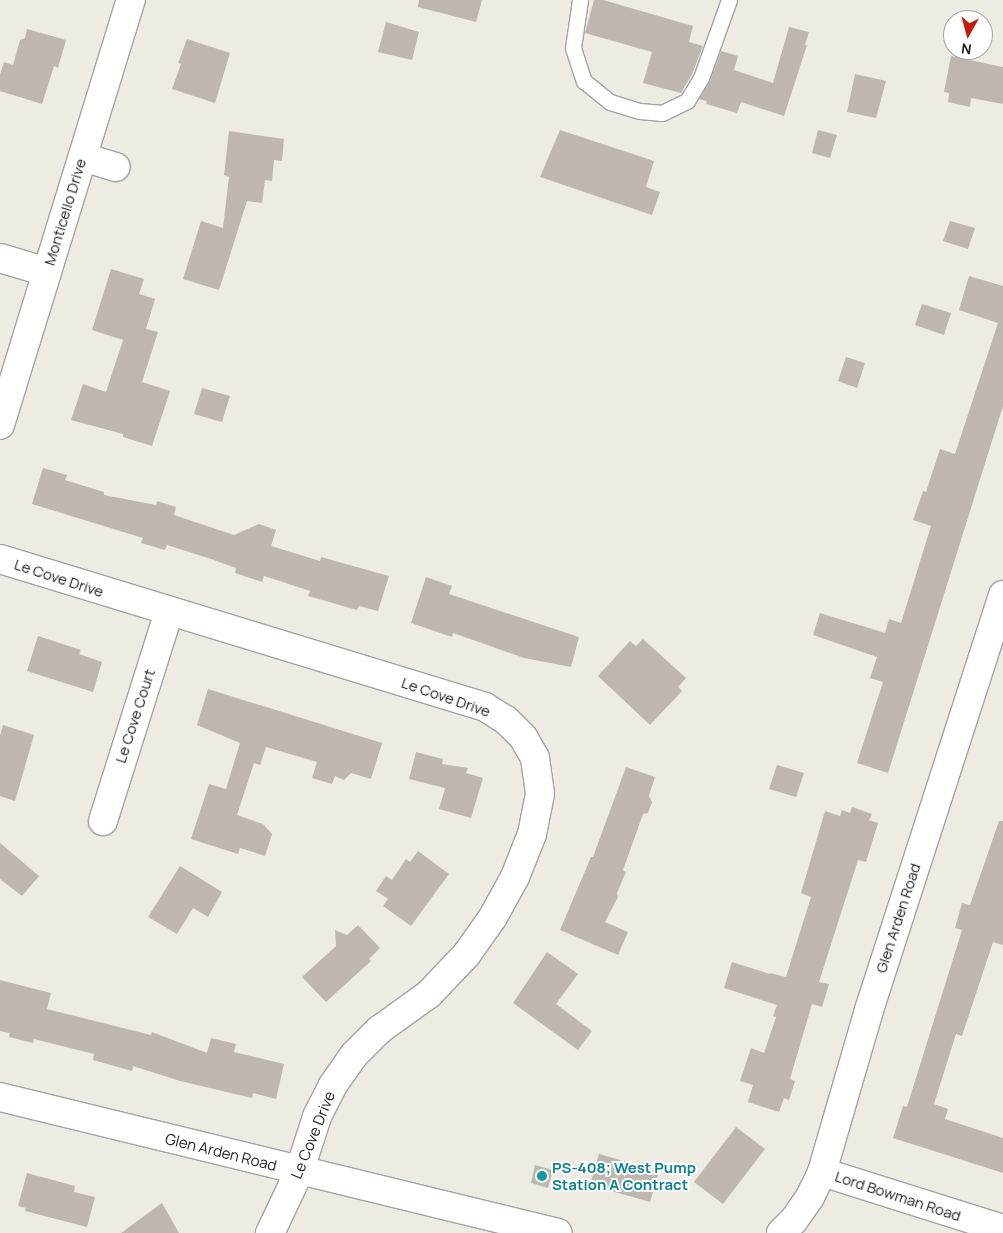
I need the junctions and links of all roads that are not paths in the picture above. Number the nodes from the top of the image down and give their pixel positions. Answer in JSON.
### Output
{"nodes":[{"id":1,"x":131,"y":0,"type":"edge"},
{"id":2,"x":580,"y":0,"type":"edge"},
{"id":3,"x":729,"y":0,"type":"edge"},
{"id":4,"x":83,"y":157,"type":"junction"},
{"id":5,"x":116,"y":167,"type":"dead end"},
{"id":6,"x":0,"y":258,"type":"edge"},
{"id":7,"x":47,"y":272,"type":"junction"},
{"id":8,"x":0,"y":425,"type":"edge"},
{"id":9,"x":0,"y":559,"type":"edge"},
{"id":10,"x":1003,"y":595,"type":"edge"},
{"id":11,"x":169,"y":612,"type":"junction"},
{"id":12,"x":103,"y":821,"type":"dead end"},
{"id":13,"x":0,"y":1098,"type":"edge"},
{"id":14,"x":299,"y":1172,"type":"junction"},
{"id":15,"x":822,"y":1172,"type":"junction"},
{"id":16,"x":1003,"y":1229,"type":"edge"},
{"id":17,"x":270,"y":1233,"type":"edge"},
{"id":18,"x":558,"y":1233,"type":"edge"},
{"id":19,"x":781,"y":1233,"type":"edge"}],
"edges":[{"from":1,"to":4,"type":"street","name":"Monticello Drive"},
{"from":2,"to":3,"type":"lane"},
{"from":4,"to":5,"type":"street"},
{"from":4,"to":7,"type":"street","name":"Monticello Drive"},
{"from":6,"to":7,"type":"street"},
{"from":7,"to":8,"type":"street","name":"Monticello Drive"},
{"from":9,"to":11,"type":"street","name":"Le Cove Drive"},
{"from":10,"to":15,"type":"street","name":"Glen Arden Road"},
{"from":11,"to":12,"type":"street","name":"Le Cove Court"},
{"from":11,"to":14,"type":"street","name":"Le Cove Drive"},
{"from":13,"to":14,"type":"street","name":"Glen Arden Road"},
{"from":14,"to":17,"type":"street","name":"Le Cove Drive"},
{"from":14,"to":18,"type":"street","name":"Glen Arden Road"},
{"from":15,"to":16,"type":"street","name":"Lord Bowman Road"},
{"from":15,"to":19,"type":"street","name":"Glen Arden Road"}]}
